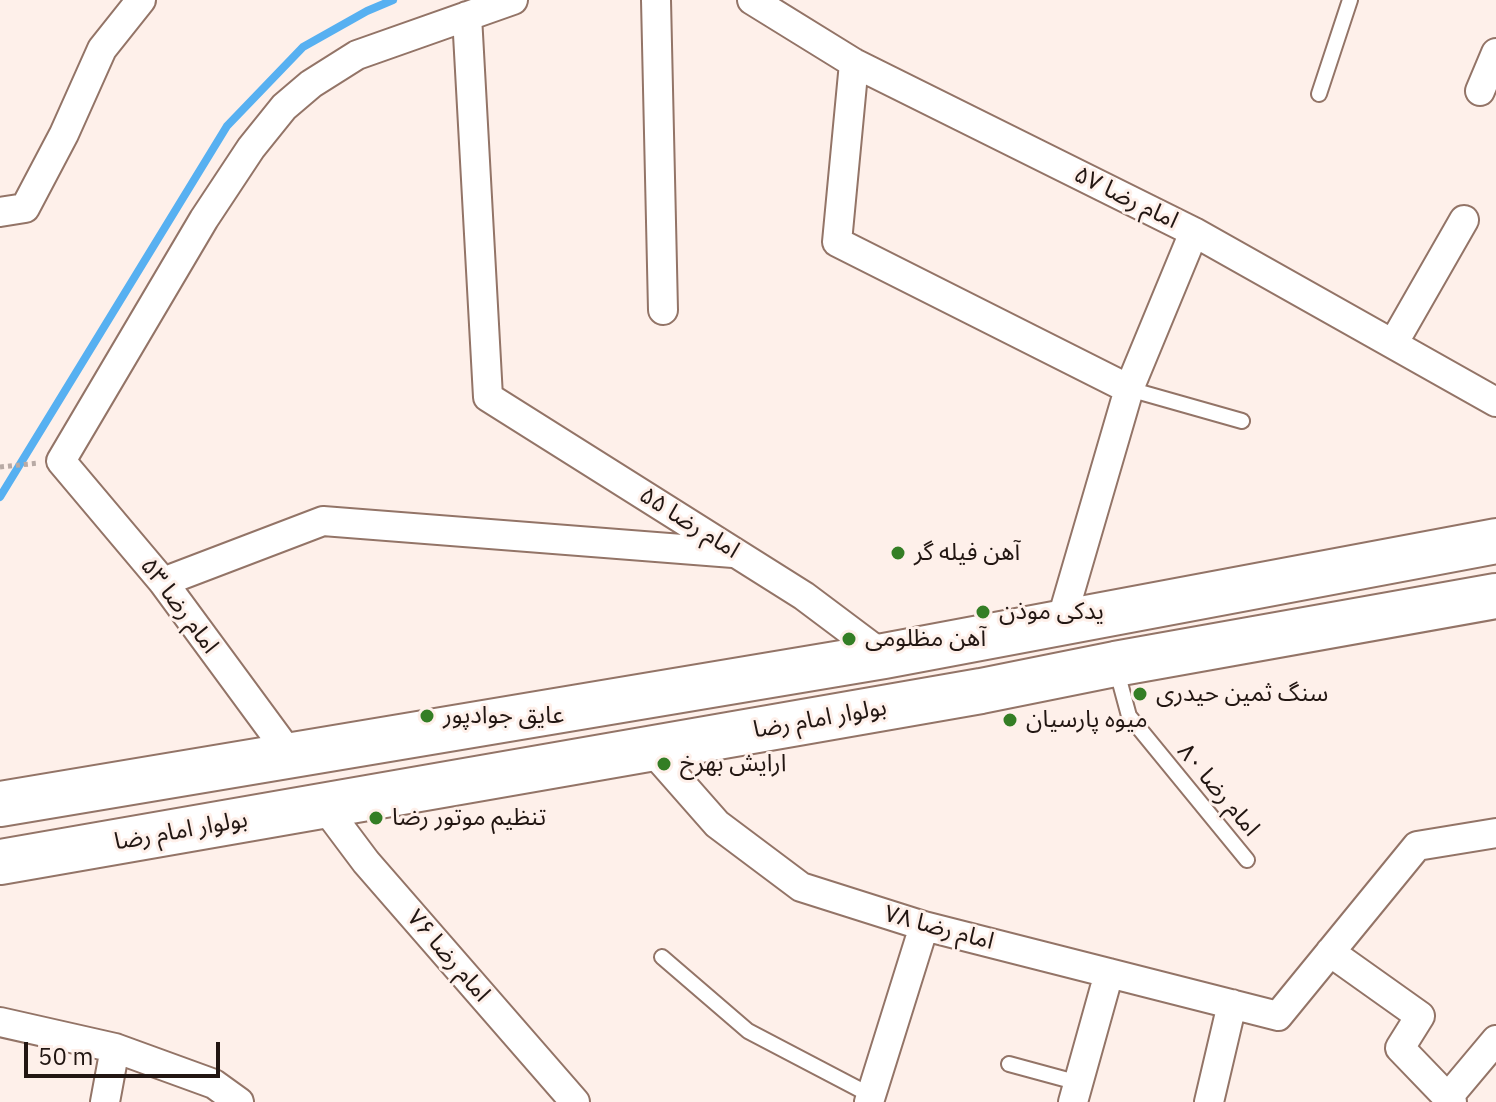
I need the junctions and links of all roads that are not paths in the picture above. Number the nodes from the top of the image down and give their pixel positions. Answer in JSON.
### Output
{"nodes":[{"id":1,"x":141,"y":0,"type":"edge"},
{"id":2,"x":513,"y":0,"type":"edge"},
{"id":3,"x":656,"y":0,"type":"edge"},
{"id":4,"x":752,"y":0,"type":"edge"},
{"id":5,"x":1350,"y":0,"type":"edge"},
{"id":6,"x":467,"y":16,"type":"junction"},
{"id":7,"x":1496,"y":53,"type":"edge"},
{"id":8,"x":854,"y":63,"type":"junction"},
{"id":9,"x":1480,"y":91,"type":"dead end"},
{"id":10,"x":1319,"y":94,"type":"dead end"},
{"id":11,"x":0,"y":212,"type":"edge"},
{"id":12,"x":1464,"y":220,"type":"dead end"},
{"id":13,"x":1194,"y":232,"type":"junction"},
{"id":14,"x":663,"y":310,"type":"dead end"},
{"id":15,"x":1393,"y":344,"type":"junction"},
{"id":16,"x":1129,"y":389,"type":"junction"},
{"id":17,"x":1496,"y":402,"type":"edge"},
{"id":18,"x":1242,"y":421,"type":"dead end"},
{"id":19,"x":1496,"y":541,"type":"edge"},
{"id":20,"x":737,"y":554,"type":"junction"},
{"id":21,"x":163,"y":582,"type":"junction"},
{"id":22,"x":1496,"y":596,"type":"edge"},
{"id":23,"x":1061,"y":622,"type":"junction"},
{"id":24,"x":884,"y":656,"type":"junction"},
{"id":25,"x":1115,"y":664,"type":"junction"},
{"id":26,"x":651,"y":749,"type":"junction"},
{"id":27,"x":291,"y":756,"type":"junction"},
{"id":28,"x":0,"y":804,"type":"edge"},
{"id":29,"x":324,"y":806,"type":"junction"},
{"id":30,"x":1496,"y":833,"type":"edge"},
{"id":31,"x":1247,"y":860,"type":"dead end"},
{"id":32,"x":0,"y":862,"type":"edge"},
{"id":33,"x":924,"y":926,"type":"junction"},
{"id":34,"x":1330,"y":952,"type":"junction"},
{"id":35,"x":662,"y":957,"type":"dead end"},
{"id":36,"x":1109,"y":973,"type":"junction"},
{"id":37,"x":1232,"y":1004,"type":"junction"},
{"id":38,"x":0,"y":1022,"type":"edge"},
{"id":39,"x":1496,"y":1040,"type":"edge"},
{"id":40,"x":115,"y":1048,"type":"junction"},
{"id":41,"x":1009,"y":1064,"type":"dead end"},
{"id":42,"x":1076,"y":1092,"type":"edge"},
{"id":43,"x":870,"y":1099,"type":"edge"},
{"id":44,"x":1451,"y":1099,"type":"edge"},
{"id":45,"x":105,"y":1102,"type":"edge"},
{"id":46,"x":239,"y":1102,"type":"edge"},
{"id":47,"x":575,"y":1102,"type":"edge"},
{"id":48,"x":1209,"y":1102,"type":"edge"}],
"edges":[{"from":1,"to":11,"type":"street"},
{"from":2,"to":6,"type":"street"},
{"from":3,"to":14,"type":"street"},
{"from":4,"to":8,"type":"street","name":"امام رضا ۵۷"},
{"from":5,"to":10,"type":"lane"},
{"from":6,"to":20,"type":"street","name":"امام رضا ۵۵"},
{"from":6,"to":21,"type":"street","name":"امام رضا ۵۳"},
{"from":7,"to":9,"type":"street"},
{"from":8,"to":13,"type":"street","name":"امام رضا ۵۷"},
{"from":8,"to":16,"type":"street"},
{"from":12,"to":15,"type":"street"},
{"from":13,"to":15,"type":"street","name":"امام رضا ۵۷"},
{"from":13,"to":16,"type":"street"},
{"from":15,"to":17,"type":"street","name":"امام رضا ۵۷"},
{"from":16,"to":18,"type":"lane"},
{"from":16,"to":23,"type":"street"},
{"from":19,"to":23,"type":"main road"},
{"from":20,"to":21,"type":"street"},
{"from":20,"to":24,"type":"street","name":"امام رضا ۵۵"},
{"from":21,"to":27,"type":"street","name":"امام رضا ۵۳"},
{"from":22,"to":25,"type":"main road","name":"بولوار امام رضا"},
{"from":23,"to":24,"type":"main road"},
{"from":24,"to":27,"type":"main road"},
{"from":25,"to":26,"type":"main road","name":"بولوار امام رضا"},
{"from":25,"to":31,"type":"lane","name":"امام رضا ۸۰"},
{"from":26,"to":29,"type":"main road","name":"بولوار امام رضا"},
{"from":26,"to":33,"type":"street","name":"امام رضا ۷۸"},
{"from":27,"to":28,"type":"main road"},
{"from":29,"to":32,"type":"main road","name":"بولوار امام رضا"},
{"from":29,"to":47,"type":"street","name":"امام رضا ۷۶"},
{"from":30,"to":34,"type":"street"},
{"from":33,"to":36,"type":"street","name":"امام رضا ۷۸"},
{"from":33,"to":43,"type":"street"},
{"from":34,"to":37,"type":"street","name":"امام رضا ۷۸"},
{"from":34,"to":44,"type":"street"},
{"from":35,"to":43,"type":"lane"},
{"from":36,"to":37,"type":"street","name":"امام رضا ۷۸"},
{"from":36,"to":42,"type":"street"},
{"from":37,"to":48,"type":"street"},
{"from":38,"to":40,"type":"street"},
{"from":39,"to":44,"type":"street"},
{"from":40,"to":45,"type":"street"},
{"from":40,"to":46,"type":"street"},
{"from":41,"to":42,"type":"lane"}]}
